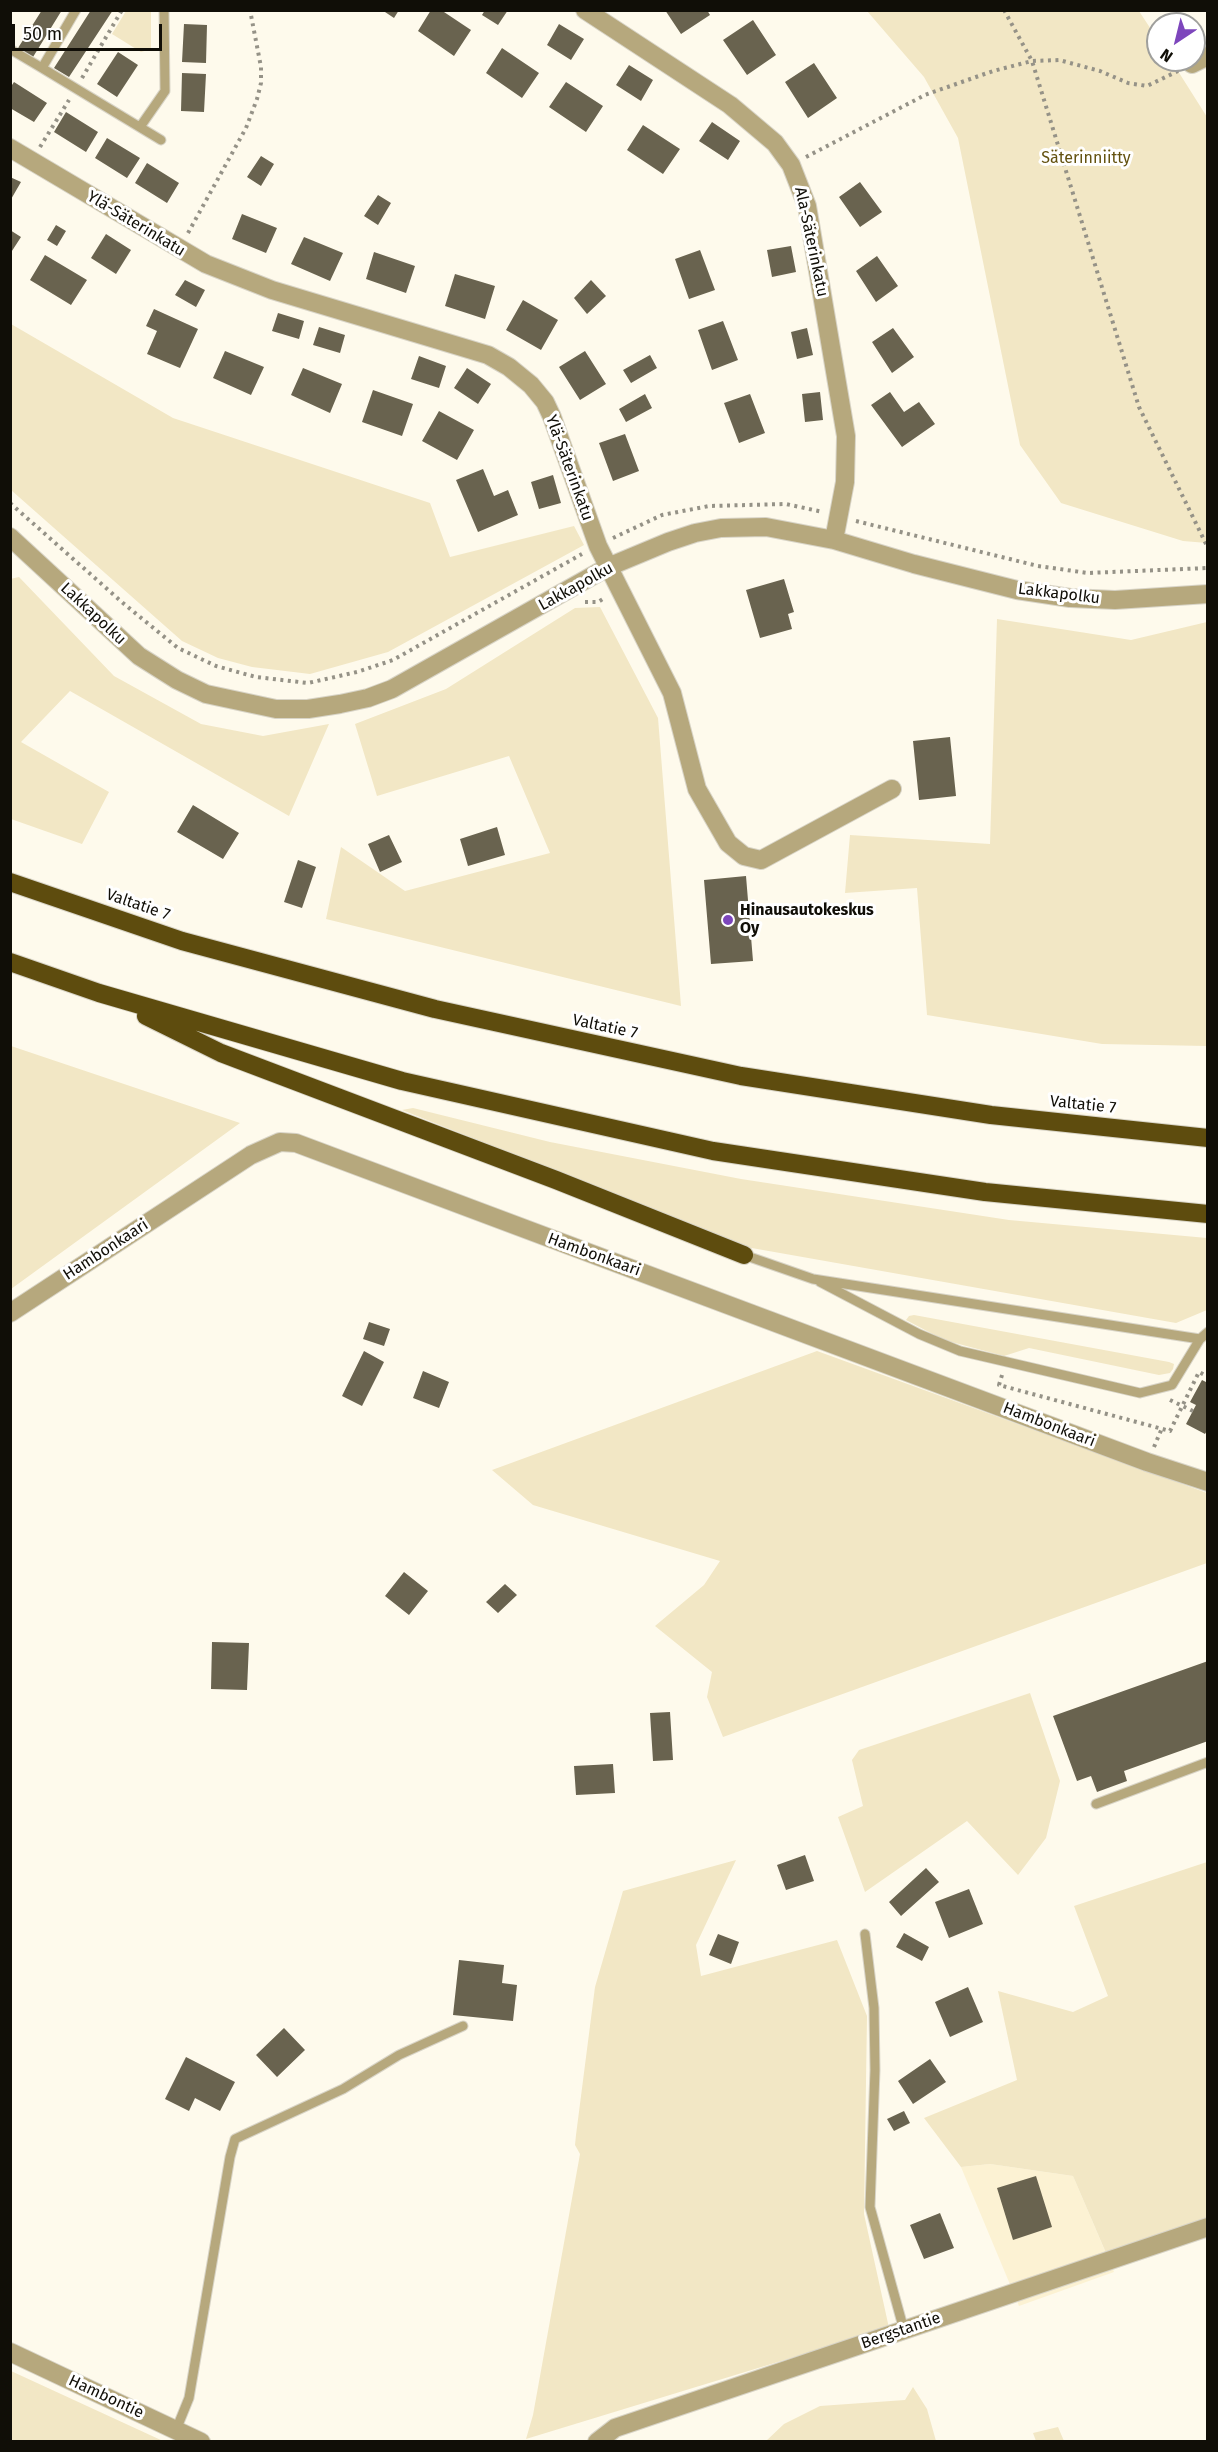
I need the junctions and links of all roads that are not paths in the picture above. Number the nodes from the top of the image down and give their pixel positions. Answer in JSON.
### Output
{"nodes":[{"id":1,"x":76,"y":10,"type":"edge"},
{"id":2,"x":164,"y":10,"type":"edge"},
{"id":3,"x":585,"y":10,"type":"edge"},
{"id":4,"x":10,"y":49,"type":"edge"},
{"id":5,"x":42,"y":68,"type":"junction"},
{"id":6,"x":140,"y":127,"type":"junction"},
{"id":7,"x":161,"y":140,"type":"dead end"},
{"id":8,"x":10,"y":148,"type":"edge"},
{"id":9,"x":834,"y":540,"type":"junction"},
{"id":10,"x":12,"y":541,"type":"edge"},
{"id":11,"x":608,"y":567,"type":"junction"},
{"id":12,"x":1208,"y":594,"type":"edge"},
{"id":13,"x":892,"y":789,"type":"dead end"},
{"id":14,"x":10,"y":882,"type":"edge"},
{"id":15,"x":10,"y":962,"type":"edge"},
{"id":16,"x":99,"y":993,"type":"junction"},
{"id":17,"x":1208,"y":1138,"type":"edge"},
{"id":18,"x":1208,"y":1214,"type":"edge"},
{"id":19,"x":744,"y":1255,"type":"joint"},
{"id":20,"x":813,"y":1279,"type":"junction"},
{"id":21,"x":10,"y":1313,"type":"edge"},
{"id":22,"x":1208,"y":1332,"type":"edge"},
{"id":23,"x":1200,"y":1339,"type":"junction"},
{"id":24,"x":1208,"y":1482,"type":"edge"},
{"id":25,"x":1208,"y":1761,"type":"edge"},
{"id":26,"x":1096,"y":1804,"type":"dead end"},
{"id":27,"x":865,"y":1934,"type":"dead end"},
{"id":28,"x":462,"y":2025,"type":"dead end"},
{"id":29,"x":1208,"y":2227,"type":"edge"},
{"id":30,"x":904,"y":2330,"type":"junction"},
{"id":31,"x":10,"y":2352,"type":"edge"},
{"id":32,"x":176,"y":2430,"type":"junction"},
{"id":33,"x":201,"y":2442,"type":"edge"},
{"id":34,"x":597,"y":2442,"type":"edge"}],
"edges":[{"from":1,"to":5,"type":"lane"},
{"from":2,"to":6,"type":"lane"},
{"from":3,"to":9,"type":"street","name":"Ala-Säterinkatu"},
{"from":4,"to":5,"type":"lane"},
{"from":5,"to":6,"type":"lane"},
{"from":6,"to":7,"type":"lane"},
{"from":8,"to":11,"type":"street","name":"Ylä-Säterinkatu"},
{"from":9,"to":11,"type":"street","name":"Lakkapolku"},
{"from":9,"to":12,"type":"street","name":"Lakkapolku"},
{"from":10,"to":11,"type":"street","name":"Lakkapolku"},
{"from":11,"to":13,"type":"street","name":"Ylä-Säterinkatu"},
{"from":14,"to":17,"type":"highway","name":"Valtatie 7"},
{"from":15,"to":16,"type":"highway"},
{"from":16,"to":18,"type":"highway"},
{"from":16,"to":19,"type":"highway"},
{"from":19,"to":20,"type":"lane"},
{"from":20,"to":23,"type":"lane"},
{"from":20,"to":23,"type":"lane"},
{"from":21,"to":24,"type":"street","name":"Hambonkaari"},
{"from":22,"to":23,"type":"lane"},
{"from":25,"to":26,"type":"lane"},
{"from":27,"to":30,"type":"lane"},
{"from":28,"to":32,"type":"lane"},
{"from":29,"to":30,"type":"street","name":"Bergstantie"},
{"from":30,"to":34,"type":"street","name":"Bergstantie"},
{"from":31,"to":32,"type":"street","name":"Hambontie"},
{"from":32,"to":33,"type":"street","name":"Hambontie"}]}
